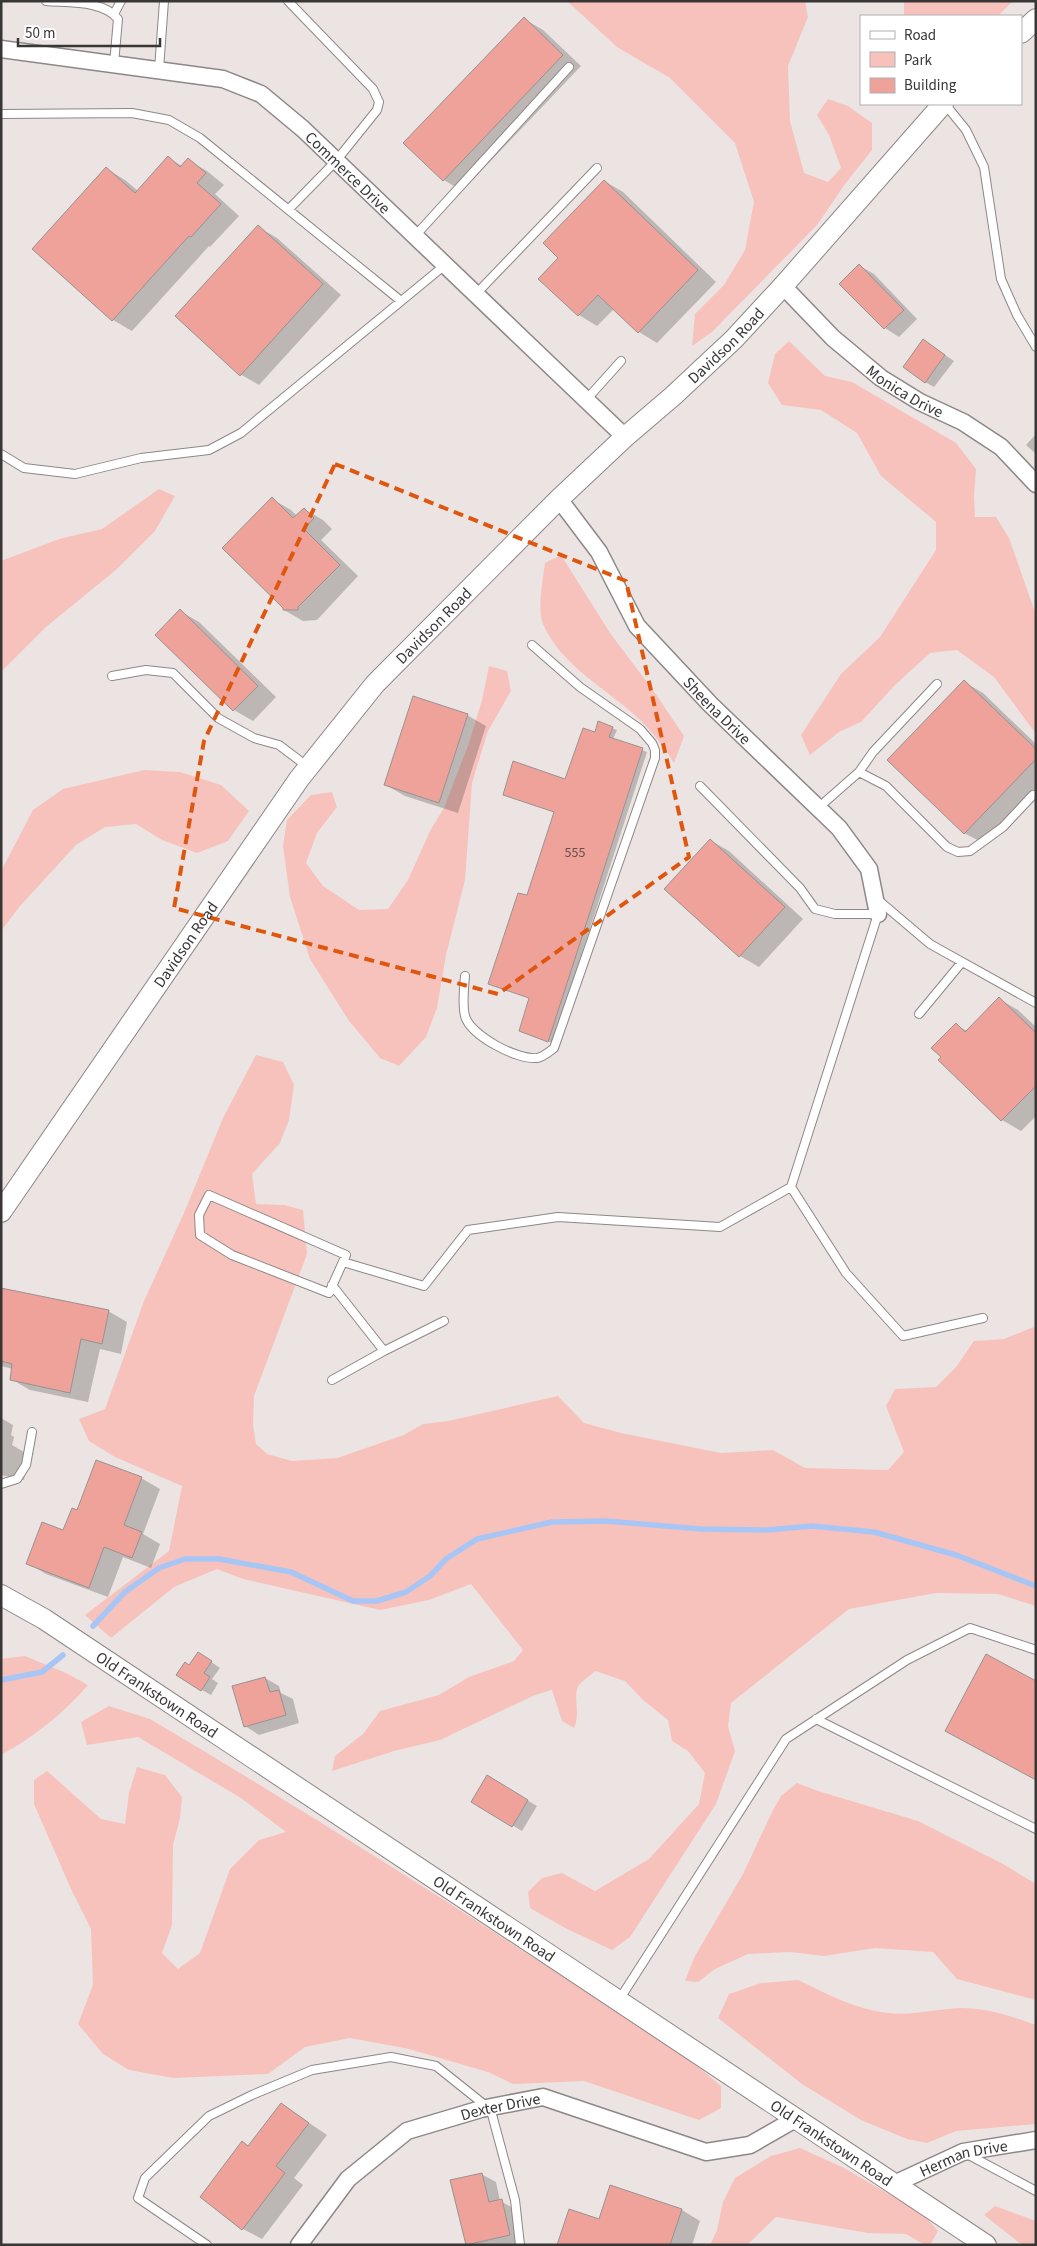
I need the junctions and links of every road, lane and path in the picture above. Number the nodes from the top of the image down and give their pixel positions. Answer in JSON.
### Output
{"nodes":[{"id":1,"x":46,"y":1,"type":"edge"},
{"id":2,"x":121,"y":1,"type":"edge"},
{"id":3,"x":164,"y":1,"type":"edge"},
{"id":4,"x":288,"y":1,"type":"edge"},
{"id":5,"x":114,"y":14,"type":"junction"},
{"id":6,"x":1036,"y":20,"type":"edge"},
{"id":7,"x":1022,"y":32,"type":"edge"},
{"id":8,"x":1,"y":49,"type":"edge"},
{"id":9,"x":114,"y":64,"type":"junction"},
{"id":10,"x":569,"y":67,"type":"dead end"},
{"id":11,"x":159,"y":69,"type":"junction"},
{"id":12,"x":943,"y":105,"type":"edge"},
{"id":13,"x":945,"y":105,"type":"edge"},
{"id":14,"x":1,"y":114,"type":"edge"},
{"id":15,"x":336,"y":160,"type":"junction"},
{"id":16,"x":598,"y":168,"type":"dead end"},
{"id":17,"x":289,"y":209,"type":"junction"},
{"id":18,"x":415,"y":236,"type":"junction"},
{"id":19,"x":445,"y":265,"type":"junction"},
{"id":20,"x":783,"y":286,"type":"junction"},
{"id":21,"x":476,"y":294,"type":"junction"},
{"id":22,"x":402,"y":301,"type":"junction"},
{"id":23,"x":1036,"y":347,"type":"edge"},
{"id":24,"x":621,"y":361,"type":"dead end"},
{"id":25,"x":586,"y":400,"type":"junction"},
{"id":26,"x":625,"y":438,"type":"junction"},
{"id":27,"x":1,"y":454,"type":"edge"},
{"id":28,"x":1036,"y":484,"type":"edge"},
{"id":29,"x":559,"y":499,"type":"junction"},
{"id":30,"x":532,"y":645,"type":"dead end"},
{"id":31,"x":112,"y":676,"type":"dead end"},
{"id":32,"x":937,"y":684,"type":"dead end"},
{"id":33,"x":308,"y":767,"type":"junction"},
{"id":34,"x":860,"y":772,"type":"junction"},
{"id":35,"x":700,"y":786,"type":"dead end"},
{"id":36,"x":1033,"y":795,"type":"dead end"},
{"id":37,"x":818,"y":808,"type":"junction"},
{"id":38,"x":877,"y":906,"type":"junction"},
{"id":39,"x":962,"y":962,"type":"junction"},
{"id":40,"x":465,"y":976,"type":"dead end"},
{"id":41,"x":1036,"y":1003,"type":"edge"},
{"id":42,"x":919,"y":1014,"type":"dead end"},
{"id":43,"x":791,"y":1187,"type":"junction"},
{"id":44,"x":1,"y":1212,"type":"edge"},
{"id":45,"x":343,"y":1262,"type":"junction"},
{"id":46,"x":332,"y":1285,"type":"junction"},
{"id":47,"x":984,"y":1318,"type":"dead end"},
{"id":48,"x":444,"y":1320,"type":"dead end"},
{"id":49,"x":384,"y":1351,"type":"junction"},
{"id":50,"x":332,"y":1380,"type":"dead end"},
{"id":51,"x":32,"y":1432,"type":"dead end"},
{"id":52,"x":1,"y":1484,"type":"edge"},
{"id":53,"x":1,"y":1595,"type":"edge"},
{"id":54,"x":1036,"y":1650,"type":"edge"},
{"id":55,"x":816,"y":1719,"type":"junction"},
{"id":56,"x":1036,"y":1829,"type":"edge"},
{"id":57,"x":618,"y":2002,"type":"junction"},
{"id":58,"x":489,"y":2107,"type":"junction"},
{"id":59,"x":797,"y":2118,"type":"junction"},
{"id":60,"x":1036,"y":2140,"type":"edge"},
{"id":61,"x":963,"y":2152,"type":"junction"},
{"id":62,"x":894,"y":2184,"type":"junction"},
{"id":63,"x":1036,"y":2184,"type":"edge"},
{"id":64,"x":1026,"y":2186,"type":"junction"},
{"id":65,"x":1036,"y":2191,"type":"edge"},
{"id":66,"x":207,"y":2245,"type":"edge"},
{"id":67,"x":299,"y":2245,"type":"edge"},
{"id":68,"x":520,"y":2245,"type":"edge"},
{"id":69,"x":986,"y":2245,"type":"edge"}],
"edges":[{"from":1,"to":5,"type":"lane"},
{"from":2,"to":5,"type":"lane"},
{"from":3,"to":11,"type":"lane"},
{"from":4,"to":15,"type":"lane"},
{"from":5,"to":9,"type":"lane"},
{"from":6,"to":7,"type":"street"},
{"from":8,"to":9,"type":"street","name":"Commerce Drive"},
{"from":9,"to":11,"type":"street","name":"Commerce Drive"},
{"from":10,"to":18,"type":"lane"},
{"from":11,"to":15,"type":"street","name":"Commerce Drive"},
{"from":12,"to":20,"type":"street","name":"Davidson Road"},
{"from":13,"to":23,"type":"lane"},
{"from":14,"to":17,"type":"lane"},
{"from":15,"to":17,"type":"lane"},
{"from":15,"to":18,"type":"street","name":"Commerce Drive"},
{"from":16,"to":21,"type":"lane"},
{"from":17,"to":22,"type":"lane"},
{"from":18,"to":19,"type":"street","name":"Commerce Drive"},
{"from":19,"to":21,"type":"street","name":"Commerce Drive"},
{"from":19,"to":22,"type":"lane"},
{"from":20,"to":26,"type":"street","name":"Davidson Road"},
{"from":20,"to":28,"type":"street","name":"Monica Drive"},
{"from":21,"to":25,"type":"street","name":"Commerce Drive"},
{"from":22,"to":27,"type":"lane"},
{"from":24,"to":25,"type":"lane"},
{"from":25,"to":26,"type":"street","name":"Commerce Drive"},
{"from":26,"to":29,"type":"street","name":"Davidson Road"},
{"from":29,"to":33,"type":"street","name":"Davidson Road"},
{"from":29,"to":37,"type":"street","name":"Sheena Drive"},
{"from":30,"to":40,"type":"lane"},
{"from":31,"to":33,"type":"lane"},
{"from":32,"to":34,"type":"lane"},
{"from":33,"to":44,"type":"street","name":"Davidson Road"},
{"from":34,"to":36,"type":"lane"},
{"from":34,"to":37,"type":"lane"},
{"from":35,"to":38,"type":"lane"},
{"from":37,"to":38,"type":"street","name":"Sheena Drive"},
{"from":38,"to":39,"type":"lane"},
{"from":38,"to":43,"type":"lane"},
{"from":39,"to":41,"type":"lane"},
{"from":39,"to":42,"type":"lane"},
{"from":43,"to":45,"type":"lane"},
{"from":43,"to":47,"type":"lane"},
{"from":45,"to":46,"type":"lane"},
{"from":45,"to":46,"type":"lane"},
{"from":46,"to":49,"type":"lane"},
{"from":48,"to":49,"type":"lane"},
{"from":49,"to":50,"type":"lane"},
{"from":51,"to":52,"type":"lane"},
{"from":53,"to":57,"type":"street","name":"Old Frankstown Road"},
{"from":54,"to":55,"type":"lane"},
{"from":55,"to":56,"type":"lane"},
{"from":55,"to":57,"type":"lane"},
{"from":57,"to":59,"type":"street","name":"Old Frankstown Road"},
{"from":58,"to":59,"type":"street","name":"Dexter Drive"},
{"from":58,"to":66,"type":"lane"},
{"from":58,"to":67,"type":"street","name":"Dexter Drive"},
{"from":58,"to":68,"type":"lane"},
{"from":59,"to":62,"type":"street","name":"Old Frankstown Road"},
{"from":60,"to":61,"type":"street","name":"Herman Drive"},
{"from":61,"to":62,"type":"street","name":"Herman Drive"},
{"from":61,"to":64,"type":"lane"},
{"from":62,"to":69,"type":"street","name":"Old Frankstown Road"},
{"from":63,"to":64,"type":"lane"},
{"from":64,"to":65,"type":"lane"}]}
